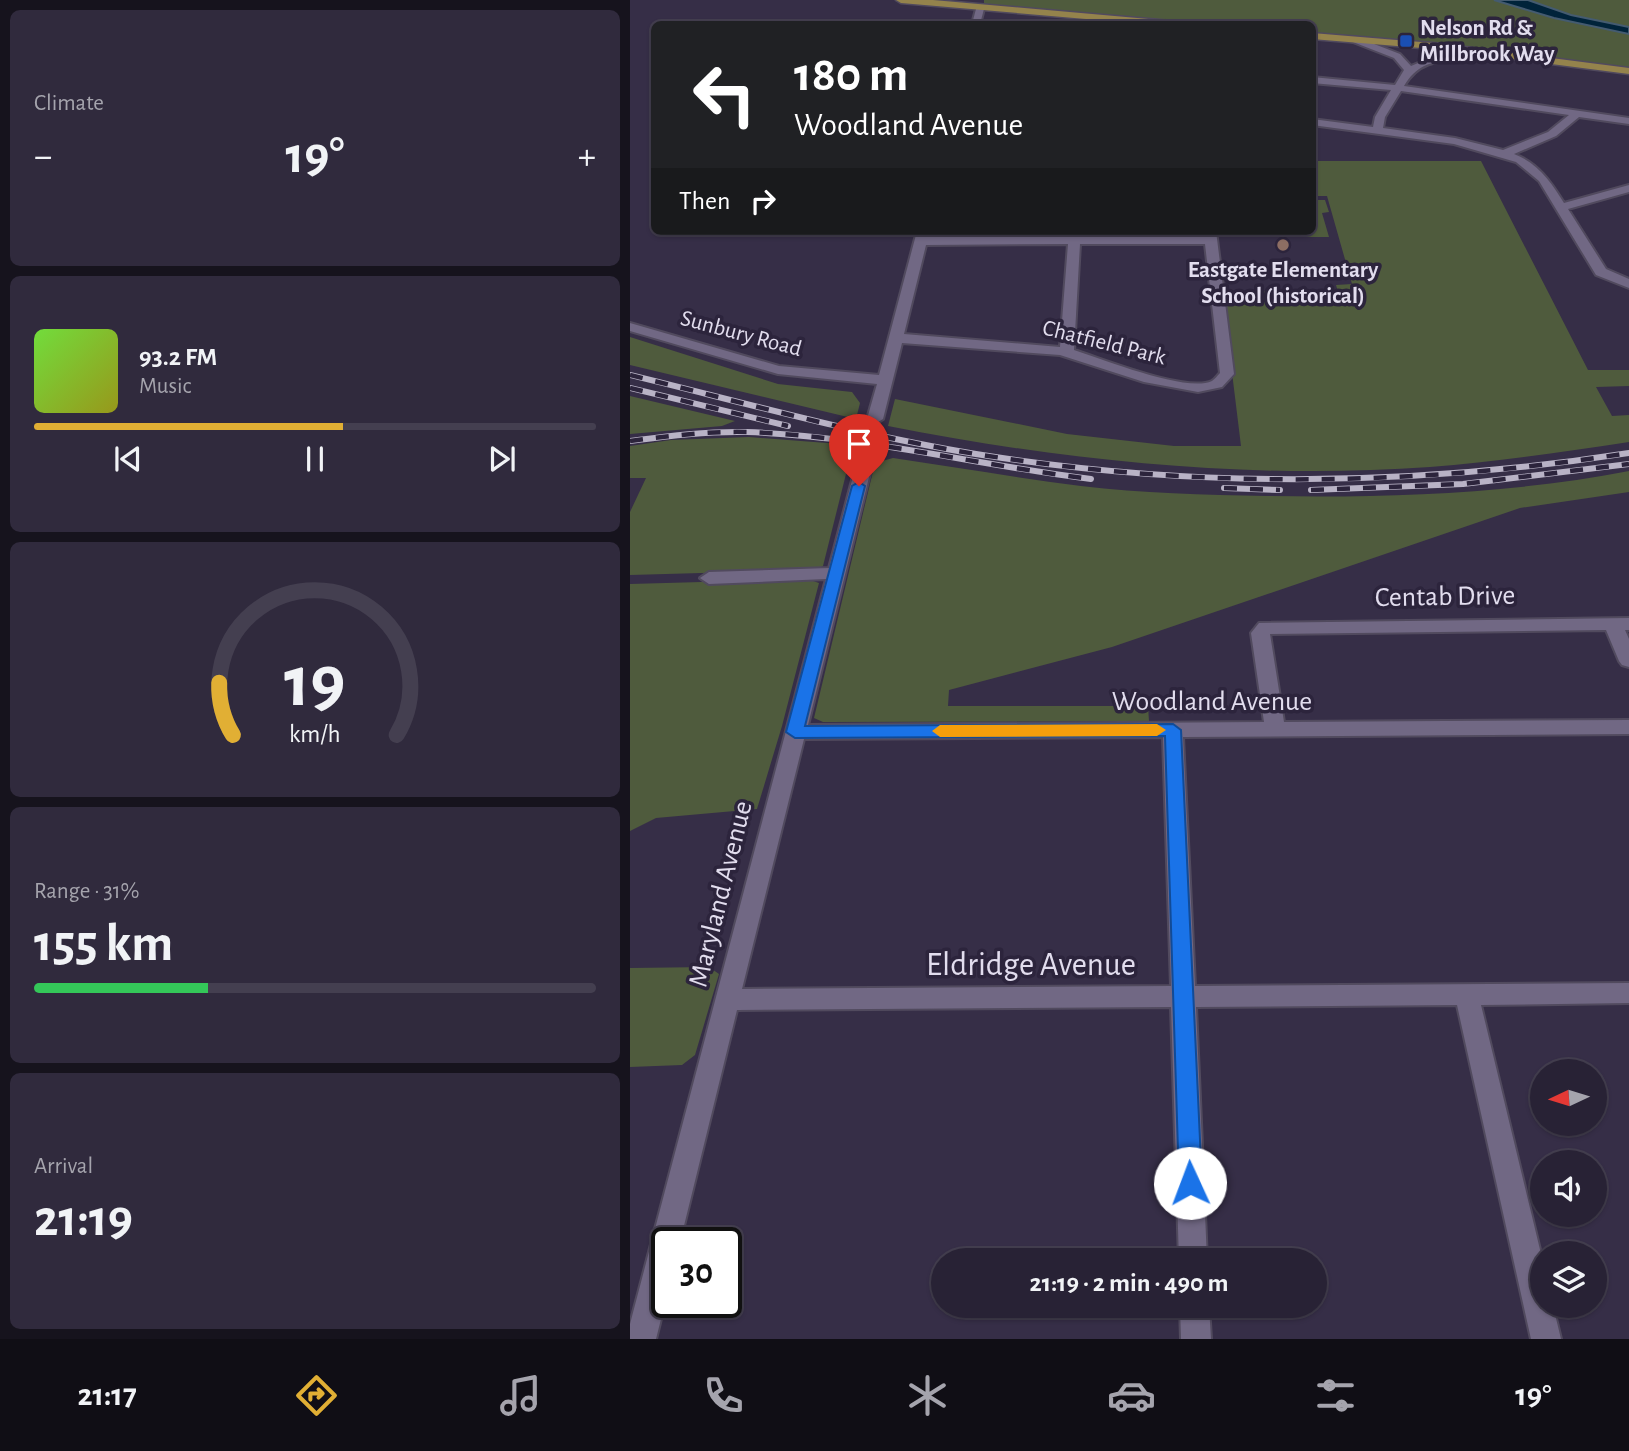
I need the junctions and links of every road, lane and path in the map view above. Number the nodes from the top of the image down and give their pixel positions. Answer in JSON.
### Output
{"nodes":[{"id":1,"x":901,"y":0,"type":"edge"},
{"id":2,"x":980,"y":9,"type":"junction"},
{"id":3,"x":1092,"y":18,"type":"junction"},
{"id":4,"x":977,"y":21,"type":"edge"},
{"id":5,"x":1099,"y":21,"type":"edge"},
{"id":6,"x":1132,"y":21,"type":"edge"},
{"id":7,"x":1316,"y":36,"type":"edge"},
{"id":8,"x":1356,"y":40,"type":"junction"},
{"id":9,"x":1487,"y":53,"type":"junction"},
{"id":10,"x":1409,"y":70,"type":"junction"},
{"id":11,"x":1629,"y":71,"type":"edge"},
{"id":12,"x":1316,"y":80,"type":"edge"},
{"id":13,"x":1398,"y":88,"type":"junction"},
{"id":14,"x":1578,"y":114,"type":"junction"},
{"id":15,"x":1629,"y":121,"type":"edge"},
{"id":16,"x":1316,"y":123,"type":"edge"},
{"id":17,"x":1377,"y":131,"type":"junction"},
{"id":18,"x":1504,"y":153,"type":"junction"},
{"id":19,"x":1629,"y":188,"type":"edge"},
{"id":20,"x":1561,"y":206,"type":"junction"},
{"id":21,"x":922,"y":236,"type":"edge"},
{"id":22,"x":1075,"y":236,"type":"edge"},
{"id":23,"x":1211,"y":236,"type":"edge"},
{"id":24,"x":1629,"y":284,"type":"edge"},
{"id":25,"x":630,"y":327,"type":"edge"},
{"id":26,"x":896,"y":338,"type":"junction"},
{"id":27,"x":1067,"y":353,"type":"junction"},
{"id":28,"x":885,"y":380,"type":"junction"},
{"id":29,"x":875,"y":419,"type":"tunnel mouth"},
{"id":30,"x":864,"y":465,"type":"tunnel mouth"},
{"id":31,"x":836,"y":573,"type":"junction"},
{"id":32,"x":709,"y":578,"type":"dead end"},
{"id":33,"x":1621,"y":624,"type":"edge"},
{"id":34,"x":1629,"y":661,"type":"edge"},
{"id":35,"x":1629,"y":727,"type":"edge"},
{"id":36,"x":1275,"y":729,"type":"junction"},
{"id":37,"x":1173,"y":730,"type":"junction"},
{"id":38,"x":795,"y":732,"type":"junction"},
{"id":39,"x":1629,"y":993,"type":"edge"},
{"id":40,"x":1467,"y":995,"type":"junction"},
{"id":41,"x":1184,"y":998,"type":"junction"},
{"id":42,"x":727,"y":1000,"type":"junction"},
{"id":43,"x":1193,"y":1248,"type":"edge"},
{"id":44,"x":1195,"y":1318,"type":"edge"},
{"id":45,"x":640,"y":1339,"type":"edge"},
{"id":46,"x":1196,"y":1339,"type":"edge"},
{"id":47,"x":1546,"y":1339,"type":"edge"}],
"edges":[{"from":1,"to":2,"type":"main road"},
{"from":2,"to":3,"type":"main road"},
{"from":2,"to":4,"type":"street"},
{"from":3,"to":5,"type":"street"},
{"from":3,"to":6,"type":"main road"},
{"from":7,"to":8,"type":"main road"},
{"from":8,"to":9,"type":"main road"},
{"from":8,"to":10,"type":"street"},
{"from":9,"to":10,"type":"street"},
{"from":9,"to":11,"type":"main road"},
{"from":10,"to":13,"type":"street"},
{"from":12,"to":13,"type":"street"},
{"from":13,"to":14,"type":"street"},
{"from":13,"to":17,"type":"street"},
{"from":14,"to":15,"type":"street"},
{"from":14,"to":18,"type":"street"},
{"from":16,"to":17,"type":"street"},
{"from":17,"to":18,"type":"street"},
{"from":18,"to":20,"type":"street"},
{"from":19,"to":20,"type":"street"},
{"from":20,"to":24,"type":"street"},
{"from":21,"to":22,"type":"street"},
{"from":21,"to":26,"type":"street"},
{"from":22,"to":23,"type":"street"},
{"from":22,"to":27,"type":"street"},
{"from":23,"to":27,"type":"street","name":"Chatfield Park"},
{"from":25,"to":28,"type":"street","name":"Sunbury Road"},
{"from":26,"to":27,"type":"street","name":"Chatfield Park"},
{"from":26,"to":28,"type":"street"},
{"from":28,"to":29,"type":"street"},
{"from":30,"to":31,"type":"street","name":"Maryland Avenue"},
{"from":31,"to":32,"type":"street"},
{"from":31,"to":38,"type":"street","name":"Maryland Avenue"},
{"from":33,"to":34,"type":"street"},
{"from":33,"to":36,"type":"street","name":"Centab Drive"},
{"from":35,"to":36,"type":"street","name":"Woodland Avenue"},
{"from":36,"to":37,"type":"street","name":"Woodland Avenue"},
{"from":37,"to":38,"type":"street","name":"Woodland Avenue"},
{"from":37,"to":41,"type":"street"},
{"from":38,"to":42,"type":"street","name":"Maryland Avenue"},
{"from":39,"to":40,"type":"street","name":"Eldridge Avenue"},
{"from":40,"to":41,"type":"street","name":"Eldridge Avenue"},
{"from":40,"to":47,"type":"street"},
{"from":41,"to":42,"type":"street","name":"Eldridge Avenue"},
{"from":41,"to":43,"type":"street"},
{"from":42,"to":45,"type":"street","name":"Maryland Avenue"},
{"from":44,"to":46,"type":"street"}]}
